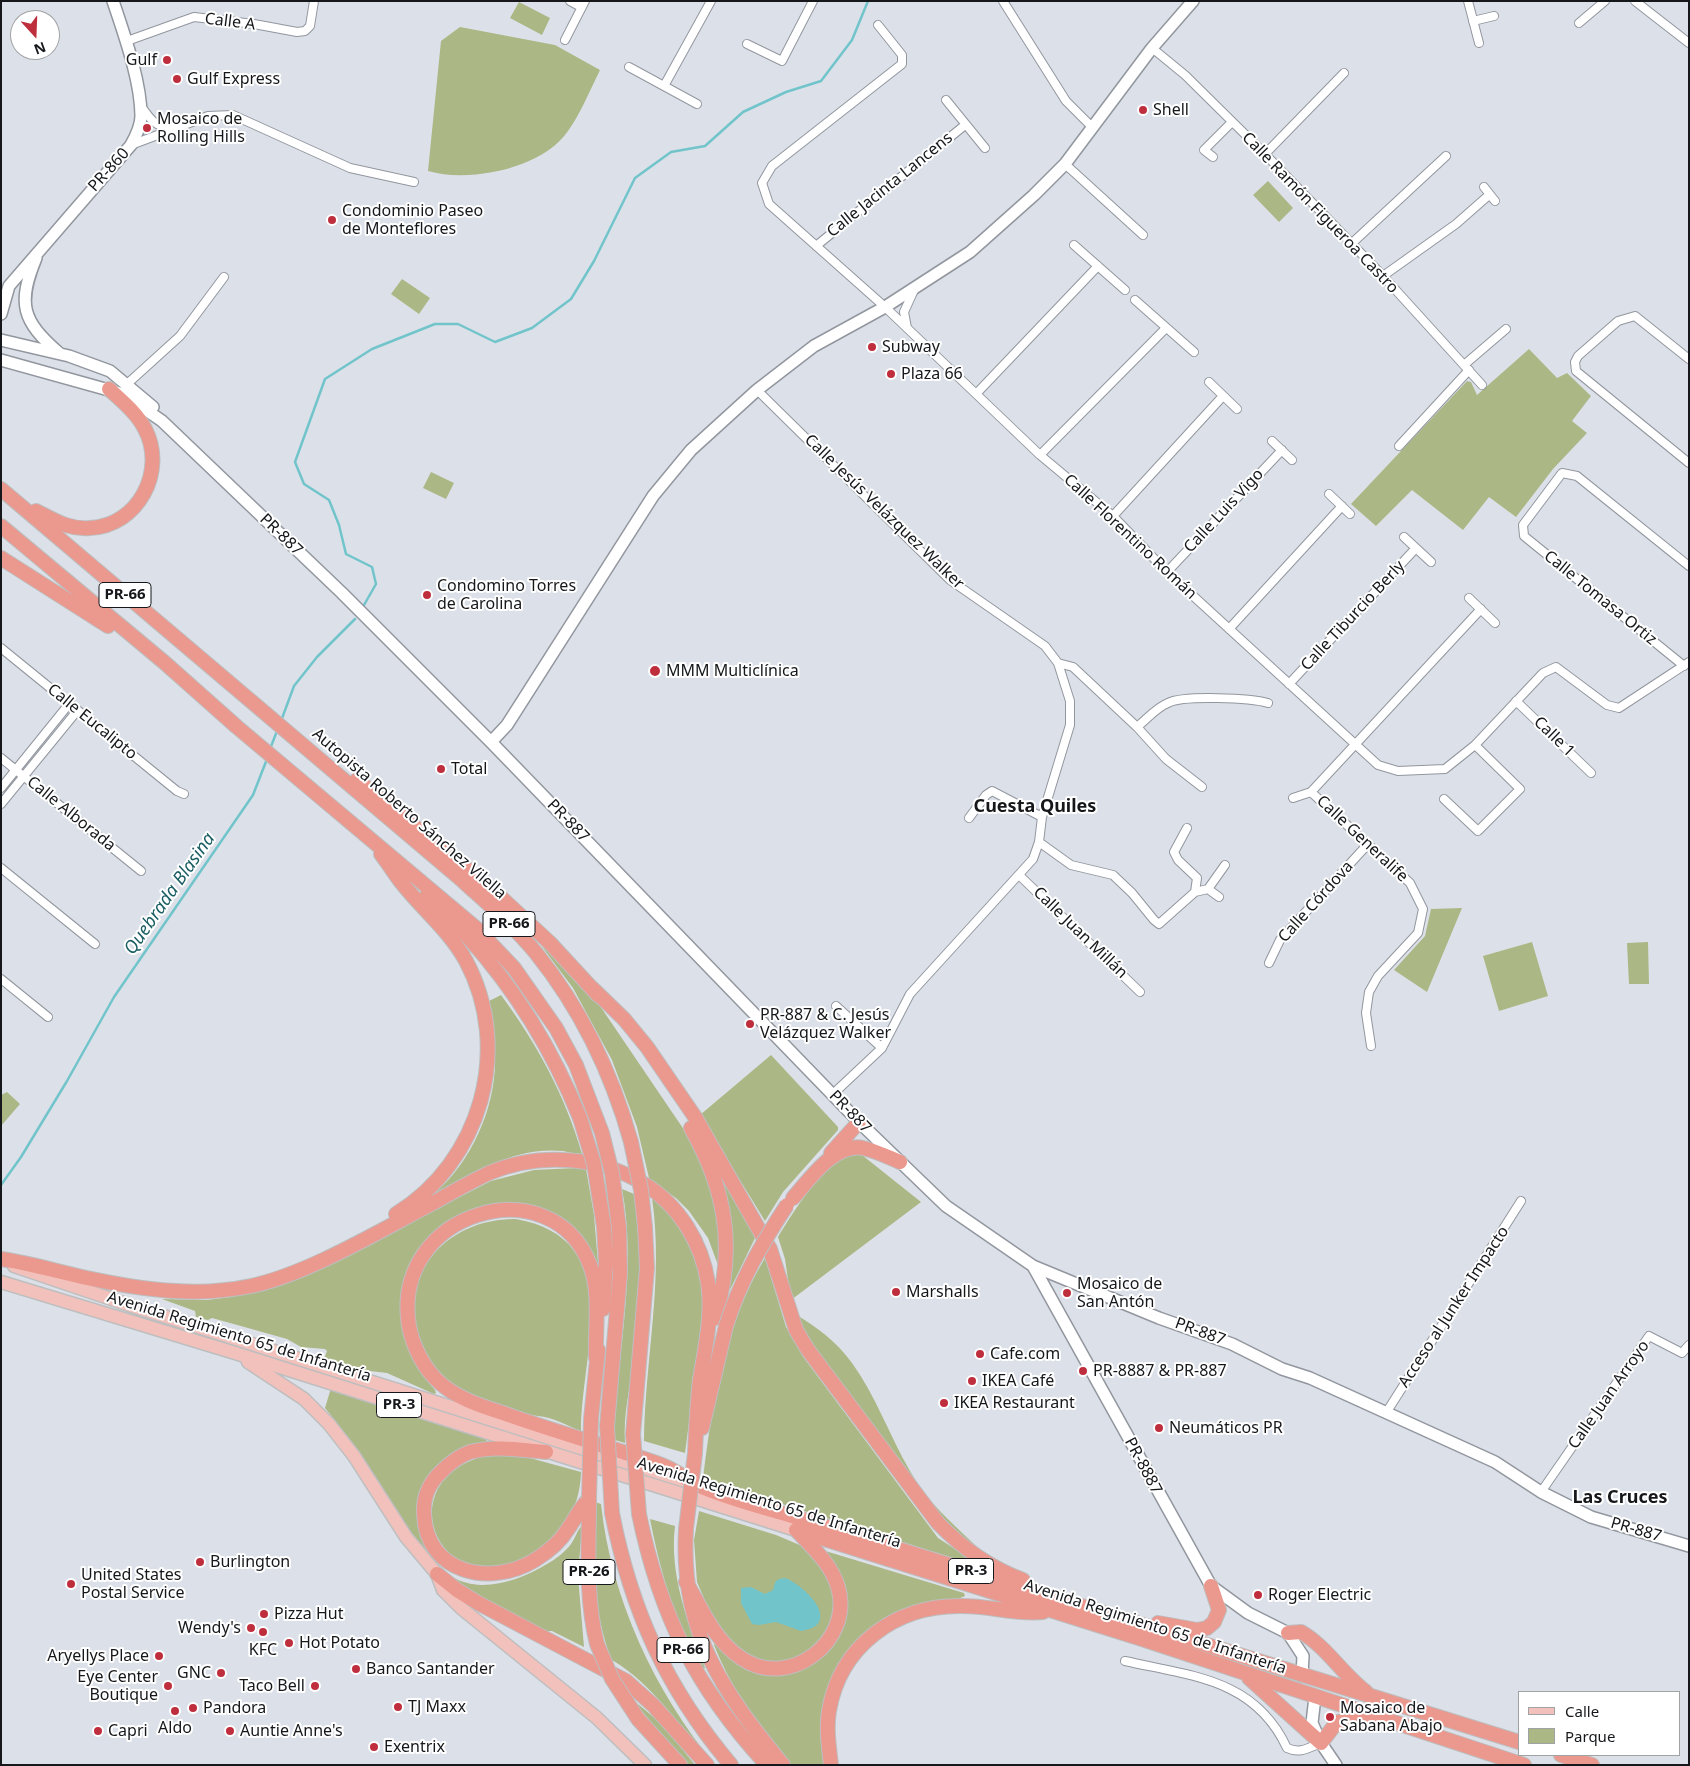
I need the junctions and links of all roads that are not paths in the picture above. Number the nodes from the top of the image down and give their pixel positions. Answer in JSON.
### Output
{"nodes":[{"id":1,"x":113,"y":1,"type":"edge"},
{"id":2,"x":314,"y":1,"type":"edge"},
{"id":3,"x":570,"y":1,"type":"edge"},
{"id":4,"x":711,"y":1,"type":"edge"},
{"id":5,"x":813,"y":1,"type":"edge"},
{"id":6,"x":1003,"y":1,"type":"edge"},
{"id":7,"x":1193,"y":1,"type":"edge"},
{"id":8,"x":1468,"y":1,"type":"edge"},
{"id":9,"x":1605,"y":1,"type":"edge"},
{"id":10,"x":1635,"y":1,"type":"edge"},
{"id":11,"x":583,"y":4,"type":"edge"},
{"id":12,"x":1494,"y":16,"type":"dead end"},
{"id":13,"x":1473,"y":21,"type":"junction"},
{"id":14,"x":1578,"y":23,"type":"dead end"},
{"id":15,"x":878,"y":25,"type":"dead end"},
{"id":16,"x":565,"y":40,"type":"dead end"},
{"id":17,"x":127,"y":41,"type":"junction"},
{"id":18,"x":1479,"y":43,"type":"dead end"},
{"id":19,"x":1689,"y":43,"type":"edge"},
{"id":20,"x":747,"y":44,"type":"dead end"},
{"id":21,"x":1152,"y":48,"type":"junction"},
{"id":22,"x":629,"y":67,"type":"dead end"},
{"id":23,"x":1344,"y":73,"type":"dead end"},
{"id":24,"x":664,"y":86,"type":"junction"},
{"id":25,"x":946,"y":100,"type":"dead end"},
{"id":26,"x":139,"y":102,"type":"junction"},
{"id":27,"x":697,"y":104,"type":"dead end"},
{"id":28,"x":1232,"y":122,"type":"junction"},
{"id":29,"x":965,"y":125,"type":"junction"},
{"id":30,"x":1092,"y":127,"type":"junction"},
{"id":31,"x":174,"y":129,"type":"junction"},
{"id":32,"x":131,"y":145,"type":"junction"},
{"id":33,"x":985,"y":148,"type":"dead end"},
{"id":34,"x":1265,"y":154,"type":"junction"},
{"id":35,"x":1213,"y":156,"type":"dead end"},
{"id":36,"x":1446,"y":156,"type":"dead end"},
{"id":37,"x":1065,"y":164,"type":"junction"},
{"id":38,"x":414,"y":182,"type":"dead end"},
{"id":39,"x":1484,"y":187,"type":"dead end"},
{"id":40,"x":1143,"y":235,"type":"dead end"},
{"id":41,"x":1074,"y":245,"type":"dead end"},
{"id":42,"x":1350,"y":245,"type":"junction"},
{"id":43,"x":816,"y":246,"type":"junction"},
{"id":44,"x":40,"y":249,"type":"junction"},
{"id":45,"x":1098,"y":266,"type":"junction"},
{"id":46,"x":1383,"y":276,"type":"junction"},
{"id":47,"x":224,"y":277,"type":"dead end"},
{"id":48,"x":8,"y":286,"type":"junction"},
{"id":49,"x":914,"y":288,"type":"junction"},
{"id":50,"x":1125,"y":290,"type":"dead end"},
{"id":51,"x":1,"y":296,"type":"edge"},
{"id":52,"x":1135,"y":300,"type":"dead end"},
{"id":53,"x":885,"y":307,"type":"junction"},
{"id":54,"x":1,"y":314,"type":"edge"},
{"id":55,"x":907,"y":328,"type":"junction"},
{"id":56,"x":1166,"y":328,"type":"junction"},
{"id":57,"x":1506,"y":329,"type":"dead end"},
{"id":58,"x":1,"y":340,"type":"edge"},
{"id":59,"x":1194,"y":352,"type":"dead end"},
{"id":60,"x":60,"y":354,"type":"junction"},
{"id":61,"x":1689,"y":359,"type":"edge"},
{"id":62,"x":1,"y":360,"type":"edge"},
{"id":63,"x":1466,"y":368,"type":"junction"},
{"id":64,"x":1209,"y":382,"type":"dead end"},
{"id":65,"x":126,"y":385,"type":"junction"},
{"id":66,"x":1482,"y":385,"type":"dead end"},
{"id":67,"x":109,"y":389,"type":"junction"},
{"id":68,"x":757,"y":390,"type":"junction"},
{"id":69,"x":976,"y":394,"type":"junction"},
{"id":70,"x":1223,"y":396,"type":"junction"},
{"id":71,"x":1237,"y":409,"type":"dead end"},
{"id":72,"x":176,"y":434,"type":"junction"},
{"id":73,"x":1272,"y":441,"type":"dead end"},
{"id":74,"x":1399,"y":446,"type":"dead end"},
{"id":75,"x":1282,"y":450,"type":"junction"},
{"id":76,"x":1040,"y":455,"type":"junction"},
{"id":77,"x":1292,"y":460,"type":"dead end"},
{"id":78,"x":1689,"y":463,"type":"edge"},
{"id":79,"x":1,"y":489,"type":"edge"},
{"id":80,"x":1329,"y":494,"type":"dead end"},
{"id":81,"x":13,"y":499,"type":"junction"},
{"id":82,"x":1342,"y":506,"type":"junction"},
{"id":83,"x":1350,"y":514,"type":"dead end"},
{"id":84,"x":1113,"y":516,"type":"junction"},
{"id":85,"x":1,"y":526,"type":"edge"},
{"id":86,"x":1404,"y":537,"type":"dead end"},
{"id":87,"x":1416,"y":548,"type":"junction"},
{"id":88,"x":1,"y":558,"type":"edge"},
{"id":89,"x":1431,"y":562,"type":"dead end"},
{"id":90,"x":1689,"y":566,"type":"edge"},
{"id":91,"x":1167,"y":572,"type":"junction"},
{"id":92,"x":1469,"y":598,"type":"dead end"},
{"id":93,"x":1481,"y":609,"type":"junction"},
{"id":94,"x":1495,"y":623,"type":"dead end"},
{"id":95,"x":1229,"y":629,"type":"junction"},
{"id":96,"x":1,"y":648,"type":"edge"},
{"id":97,"x":1058,"y":662,"type":"junction"},
{"id":98,"x":165,"y":663,"type":"junction"},
{"id":99,"x":1686,"y":664,"type":"edge"},
{"id":100,"x":1289,"y":684,"type":"junction"},
{"id":101,"x":1516,"y":701,"type":"junction"},
{"id":102,"x":1268,"y":703,"type":"dead end"},
{"id":103,"x":69,"y":704,"type":"junction"},
{"id":104,"x":77,"y":711,"type":"junction"},
{"id":105,"x":1138,"y":727,"type":"junction"},
{"id":106,"x":491,"y":742,"type":"junction"},
{"id":107,"x":1354,"y":744,"type":"junction"},
{"id":108,"x":1475,"y":745,"type":"junction"},
{"id":109,"x":1,"y":758,"type":"edge"},
{"id":110,"x":318,"y":758,"type":"junction"},
{"id":111,"x":16,"y":770,"type":"junction"},
{"id":112,"x":1591,"y":773,"type":"dead end"},
{"id":113,"x":24,"y":776,"type":"junction"},
{"id":114,"x":1202,"y":787,"type":"dead end"},
{"id":115,"x":1,"y":788,"type":"edge"},
{"id":116,"x":1311,"y":792,"type":"junction"},
{"id":117,"x":184,"y":794,"type":"dead end"},
{"id":118,"x":1293,"y":798,"type":"dead end"},
{"id":119,"x":1444,"y":800,"type":"dead end"},
{"id":120,"x":1,"y":804,"type":"edge"},
{"id":121,"x":1042,"y":817,"type":"junction"},
{"id":122,"x":969,"y":818,"type":"dead end"},
{"id":123,"x":1187,"y":828,"type":"dead end"},
{"id":124,"x":370,"y":839,"type":"junction"},
{"id":125,"x":1039,"y":842,"type":"junction"},
{"id":126,"x":1368,"y":844,"type":"junction"},
{"id":127,"x":1225,"y":864,"type":"dead end"},
{"id":128,"x":1,"y":868,"type":"edge"},
{"id":129,"x":141,"y":871,"type":"dead end"},
{"id":130,"x":1019,"y":875,"type":"junction"},
{"id":131,"x":1208,"y":889,"type":"junction"},
{"id":132,"x":1195,"y":892,"type":"junction"},
{"id":133,"x":1219,"y":897,"type":"dead end"},
{"id":134,"x":95,"y":944,"type":"dead end"},
{"id":135,"x":1269,"y":963,"type":"dead end"},
{"id":136,"x":1,"y":978,"type":"edge"},
{"id":137,"x":592,"y":988,"type":"junction"},
{"id":138,"x":1140,"y":992,"type":"dead end"},
{"id":139,"x":836,"y":1006,"type":"dead end"},
{"id":140,"x":48,"y":1016,"type":"dead end"},
{"id":141,"x":1371,"y":1046,"type":"dead end"},
{"id":142,"x":882,"y":1048,"type":"junction"},
{"id":143,"x":833,"y":1094,"type":"junction"},
{"id":144,"x":859,"y":1122,"type":"junction"},
{"id":145,"x":900,"y":1162,"type":"junction"},
{"id":146,"x":790,"y":1201,"type":"junction"},
{"id":147,"x":1522,"y":1201,"type":"dead end"},
{"id":148,"x":358,"y":1242,"type":"junction"},
{"id":149,"x":1,"y":1260,"type":"edge"},
{"id":150,"x":1033,"y":1266,"type":"junction"},
{"id":151,"x":1,"y":1282,"type":"edge"},
{"id":152,"x":706,"y":1344,"type":"junction"},
{"id":153,"x":1689,"y":1346,"type":"edge"},
{"id":154,"x":232,"y":1352,"type":"junction"},
{"id":155,"x":596,"y":1358,"type":"junction"},
{"id":156,"x":1386,"y":1413,"type":"junction"},
{"id":157,"x":546,"y":1452,"type":"junction"},
{"id":158,"x":695,"y":1453,"type":"junction"},
{"id":159,"x":702,"y":1487,"type":"junction"},
{"id":160,"x":1541,"y":1492,"type":"junction"},
{"id":161,"x":589,"y":1498,"type":"junction"},
{"id":162,"x":796,"y":1530,"type":"junction"},
{"id":163,"x":1689,"y":1546,"type":"edge"},
{"id":164,"x":437,"y":1574,"type":"junction"},
{"id":165,"x":686,"y":1582,"type":"junction"},
{"id":166,"x":1211,"y":1586,"type":"junction"},
{"id":167,"x":1085,"y":1607,"type":"junction"},
{"id":168,"x":1050,"y":1611,"type":"junction"},
{"id":169,"x":1120,"y":1619,"type":"junction"},
{"id":170,"x":1288,"y":1633,"type":"junction"},
{"id":171,"x":1126,"y":1661,"type":"dead end"},
{"id":172,"x":1247,"y":1675,"type":"junction"},
{"id":173,"x":1302,"y":1676,"type":"junction"},
{"id":174,"x":1315,"y":1697,"type":"junction"},
{"id":175,"x":1375,"y":1699,"type":"junction"},
{"id":176,"x":1382,"y":1719,"type":"junction"},
{"id":177,"x":1518,"y":1742,"type":"edge"},
{"id":178,"x":1321,"y":1743,"type":"junction"},
{"id":179,"x":1565,"y":1756,"type":"edge"},
{"id":180,"x":672,"y":1759,"type":"edge"},
{"id":181,"x":645,"y":1765,"type":"edge"},
{"id":182,"x":680,"y":1765,"type":"edge"},
{"id":183,"x":707,"y":1765,"type":"edge"},
{"id":184,"x":731,"y":1765,"type":"edge"},
{"id":185,"x":767,"y":1765,"type":"edge"},
{"id":186,"x":783,"y":1765,"type":"edge"},
{"id":187,"x":831,"y":1765,"type":"edge"},
{"id":188,"x":1336,"y":1765,"type":"edge"},
{"id":189,"x":1524,"y":1765,"type":"edge"},
{"id":190,"x":1592,"y":1765,"type":"edge"}],
"edges":[{"from":1,"to":17,"type":"street","name":"PR-860","number":"PR-860"},
{"from":2,"to":17,"type":"street","name":"Calle A"},
{"from":3,"to":11,"type":"street"},
{"from":4,"to":24,"type":"street"},
{"from":5,"to":20,"type":"street"},
{"from":6,"to":30,"type":"street"},
{"from":7,"to":21,"type":"street"},
{"from":8,"to":13,"type":"street"},
{"from":9,"to":14,"type":"street"},
{"from":10,"to":19,"type":"street"},
{"from":11,"to":16,"type":"street"},
{"from":12,"to":13,"type":"street"},
{"from":13,"to":18,"type":"street"},
{"from":15,"to":43,"type":"street","name":"Calle Florentino Román"},
{"from":17,"to":26,"type":"street","name":"PR-860","number":"PR-860"},
{"from":21,"to":28,"type":"street","name":"Calle Ramón Figueroa Castro"},
{"from":21,"to":30,"type":"street"},
{"from":22,"to":24,"type":"street"},
{"from":23,"to":34,"type":"street"},
{"from":24,"to":27,"type":"street"},
{"from":25,"to":29,"type":"street"},
{"from":26,"to":31,"type":"street"},
{"from":26,"to":32,"type":"street","name":"PR-860","number":"PR-860"},
{"from":28,"to":34,"type":"street","name":"Calle Ramón Figueroa Castro"},
{"from":28,"to":35,"type":"street"},
{"from":29,"to":33,"type":"street"},
{"from":29,"to":43,"type":"street","name":"Calle Jacinta Lancens"},
{"from":30,"to":37,"type":"street"},
{"from":31,"to":32,"type":"street"},
{"from":31,"to":38,"type":"street"},
{"from":32,"to":44,"type":"street","name":"PR-860","number":"PR-860"},
{"from":34,"to":42,"type":"street","name":"Calle Ramón Figueroa Castro"},
{"from":36,"to":42,"type":"street"},
{"from":37,"to":40,"type":"street"},
{"from":37,"to":49,"type":"street"},
{"from":39,"to":46,"type":"street"},
{"from":41,"to":45,"type":"street"},
{"from":42,"to":46,"type":"street","name":"Calle Ramón Figueroa Castro"},
{"from":43,"to":53,"type":"street","name":"Calle Florentino Román"},
{"from":44,"to":48,"type":"street","name":"PR-860","number":"PR-860"},
{"from":44,"to":60,"type":"street"},
{"from":45,"to":50,"type":"street"},
{"from":45,"to":69,"type":"street"},
{"from":46,"to":63,"type":"street","name":"Calle Ramón Figueroa Castro"},
{"from":47,"to":65,"type":"street"},
{"from":48,"to":51,"type":"street"},
{"from":48,"to":54,"type":"street","name":"PR-860","number":"PR-860"},
{"from":49,"to":53,"type":"street"},
{"from":49,"to":55,"type":"street"},
{"from":52,"to":56,"type":"street"},
{"from":53,"to":55,"type":"street","name":"Calle Florentino Román"},
{"from":53,"to":68,"type":"street"},
{"from":55,"to":69,"type":"street","name":"Calle Florentino Román"},
{"from":56,"to":59,"type":"street"},
{"from":56,"to":76,"type":"street"},
{"from":57,"to":63,"type":"street"},
{"from":58,"to":60,"type":"street","name":"PR-887"},
{"from":60,"to":65,"type":"street","name":"PR-887"},
{"from":61,"to":78,"type":"street"},
{"from":62,"to":67,"type":"street","name":"PR-887"},
{"from":63,"to":66,"type":"street","name":"Calle Ramón Figueroa Castro"},
{"from":63,"to":74,"type":"street"},
{"from":64,"to":70,"type":"street"},
{"from":65,"to":72,"type":"street","name":"PR-887"},
{"from":67,"to":72,"type":"street","name":"PR-887"},
{"from":67,"to":81,"type":"highway"},
{"from":68,"to":97,"type":"street","name":"Calle Jesús Velázquez Walker"},
{"from":68,"to":106,"type":"street"},
{"from":69,"to":76,"type":"street","name":"Calle Florentino Román"},
{"from":70,"to":71,"type":"street"},
{"from":70,"to":84,"type":"street"},
{"from":72,"to":106,"type":"street","name":"PR-887"},
{"from":73,"to":75,"type":"street"},
{"from":75,"to":77,"type":"street"},
{"from":75,"to":91,"type":"street","name":"Calle Luis Vigo"},
{"from":76,"to":84,"type":"street","name":"Calle Florentino Román"},
{"from":79,"to":81,"type":"highway","name":"Autopista Roberto Sánchez Vilella","number":"PR-66"},
{"from":80,"to":82,"type":"street"},
{"from":81,"to":110,"type":"highway","name":"Autopista Roberto Sánchez Vilella","number":"PR-66"},
{"from":82,"to":83,"type":"street"},
{"from":82,"to":95,"type":"street"},
{"from":84,"to":91,"type":"street","name":"Calle Florentino Román"},
{"from":85,"to":98,"type":"highway","number":"PR-66"},
{"from":86,"to":87,"type":"street"},
{"from":87,"to":89,"type":"street"},
{"from":87,"to":100,"type":"street","name":"Calle Tiburcio Berly"},
{"from":88,"to":98,"type":"highway"},
{"from":90,"to":99,"type":"street","name":"Calle Tomasa Ortiz"},
{"from":91,"to":95,"type":"street","name":"Calle Florentino Román"},
{"from":92,"to":93,"type":"street"},
{"from":93,"to":94,"type":"street"},
{"from":93,"to":107,"type":"street","name":"Calle Generalife"},
{"from":95,"to":100,"type":"street","name":"Calle Florentino Román"},
{"from":96,"to":103,"type":"street","name":"Calle Eucalipto"},
{"from":97,"to":105,"type":"street"},
{"from":97,"to":121,"type":"street","name":"Calle Jesús Velázquez Walker"},
{"from":98,"to":124,"type":"highway","number":"PR-66"},
{"from":99,"to":101,"type":"street","name":"Calle Florentino Román"},
{"from":100,"to":107,"type":"street","name":"Calle Florentino Román"},
{"from":101,"to":108,"type":"street","name":"Calle Florentino Román"},
{"from":101,"to":112,"type":"street","name":"Calle 1"},
{"from":102,"to":105,"type":"street"},
{"from":103,"to":104,"type":"street","name":"Calle Eucalipto"},
{"from":103,"to":111,"type":"street"},
{"from":104,"to":113,"type":"street"},
{"from":104,"to":117,"type":"street","name":"Calle Eucalipto"},
{"from":105,"to":114,"type":"street"},
{"from":106,"to":143,"type":"street","name":"PR-887"},
{"from":107,"to":108,"type":"street","name":"Calle Florentino Román"},
{"from":107,"to":116,"type":"street","name":"Calle Generalife"},
{"from":108,"to":119,"type":"street"},
{"from":109,"to":111,"type":"street","name":"Calle Alborada"},
{"from":110,"to":137,"type":"highway"},
{"from":110,"to":185,"type":"highway","name":"Autopista Roberto Sánchez Vilella","number":"PR-66","bridge":true},
{"from":111,"to":113,"type":"street","name":"Calle Alborada"},
{"from":111,"to":115,"type":"street"},
{"from":113,"to":120,"type":"street"},
{"from":113,"to":129,"type":"street","name":"Calle Alborada"},
{"from":116,"to":118,"type":"street","name":"Calle Generalife"},
{"from":116,"to":126,"type":"street","name":"Calle Generalife"},
{"from":121,"to":122,"type":"street"},
{"from":121,"to":125,"type":"street","name":"Calle Jesús Velázquez Walker"},
{"from":123,"to":132,"type":"street"},
{"from":124,"to":148,"type":"highway"},
{"from":124,"to":155,"type":"highway","bridge":true},
{"from":124,"to":184,"type":"highway","number":"PR-66","bridge":true},
{"from":125,"to":130,"type":"street","name":"Calle Jesús Velázquez Walker"},
{"from":125,"to":132,"type":"street"},
{"from":126,"to":135,"type":"street","name":"Calle Córdova"},
{"from":126,"to":141,"type":"street","name":"Calle Generalife"},
{"from":127,"to":131,"type":"street"},
{"from":128,"to":134,"type":"street"},
{"from":130,"to":138,"type":"street","name":"Calle Juan Millán"},
{"from":130,"to":142,"type":"street","name":"Calle Jesús Velázquez Walker"},
{"from":131,"to":132,"type":"street"},
{"from":131,"to":133,"type":"street"},
{"from":136,"to":140,"type":"street"},
{"from":137,"to":152,"type":"highway"},
{"from":137,"to":167,"type":"highway"},
{"from":139,"to":142,"type":"street"},
{"from":142,"to":143,"type":"street","name":"Calle Jesús Velázquez Walker"},
{"from":143,"to":144,"type":"street","name":"PR-887"},
{"from":144,"to":145,"type":"street","name":"PR-887"},
{"from":144,"to":146,"type":"highway"},
{"from":145,"to":146,"type":"highway"},
{"from":145,"to":150,"type":"street","name":"PR-887"},
{"from":146,"to":158,"type":"highway","bridge":true},
{"from":147,"to":156,"type":"street","name":"Acceso al Junker Impacto"},
{"from":148,"to":149,"type":"highway"},
{"from":148,"to":152,"type":"highway"},
{"from":149,"to":159,"type":"main road","name":"Avenida Regimiento 65 de Infantería","number":"PR-3"},
{"from":150,"to":156,"type":"street","name":"PR-887"},
{"from":150,"to":166,"type":"street","name":"PR-8887","number":"PR-8887"},
{"from":151,"to":154,"type":"main road","name":"Avenida Regimiento 65 de Infantería","number":"PR-3"},
{"from":152,"to":158,"type":"highway"},
{"from":153,"to":160,"type":"street","name":"Calle Juan Arroyo"},
{"from":154,"to":157,"type":"main road","name":"Avenida Regimiento 65 de Infantería","number":"PR-3"},
{"from":154,"to":164,"type":"main road"},
{"from":155,"to":159,"type":"highway"},
{"from":155,"to":161,"type":"highway","number":"PR-26","bridge":true},
{"from":156,"to":160,"type":"street","name":"PR-887"},
{"from":157,"to":161,"type":"highway"},
{"from":157,"to":162,"type":"main road","name":"Avenida Regimiento 65 de Infantería","number":"PR-3"},
{"from":158,"to":165,"type":"highway","bridge":true},
{"from":159,"to":167,"type":"highway","name":"Avenida Regimiento 65 de Infantería","number":"PR-3"},
{"from":160,"to":163,"type":"street","name":"PR-887"},
{"from":161,"to":180,"type":"highway","number":"PR-26","bridge":true},
{"from":162,"to":165,"type":"highway"},
{"from":162,"to":168,"type":"highway","name":"Avenida Regimiento 65 de Infantería","number":"PR-3"},
{"from":164,"to":181,"type":"main road"},
{"from":164,"to":183,"type":"highway"},
{"from":165,"to":186,"type":"highway"},
{"from":166,"to":169,"type":"highway"},
{"from":166,"to":170,"type":"street","name":"PR-8887","number":"PR-8887"},
{"from":167,"to":169,"type":"highway","name":"Avenida Regimiento 65 de Infantería","number":"PR-3"},
{"from":168,"to":172,"type":"highway","name":"Avenida Regimiento 65 de Infantería","number":"PR-3"},
{"from":168,"to":187,"type":"highway"},
{"from":169,"to":173,"type":"highway","name":"Avenida Regimiento 65 de Infantería","number":"PR-3"},
{"from":170,"to":173,"type":"street"},
{"from":170,"to":175,"type":"highway"},
{"from":171,"to":178,"type":"street"},
{"from":172,"to":174,"type":"highway","name":"Avenida Regimiento 65 de Infantería","number":"PR-3"},
{"from":172,"to":178,"type":"highway"},
{"from":173,"to":175,"type":"highway","name":"Avenida Regimiento 65 de Infantería","number":"PR-3"},
{"from":174,"to":176,"type":"highway","name":"Avenida Regimiento 65 de Infantería","number":"PR-3"},
{"from":174,"to":178,"type":"street"},
{"from":175,"to":177,"type":"highway","name":"Avenida Regimiento 65 de Infantería","number":"PR-3"},
{"from":176,"to":178,"type":"highway"},
{"from":176,"to":189,"type":"highway","name":"Avenida Regimiento 65 de Infantería","number":"PR-3"},
{"from":178,"to":188,"type":"street"},
{"from":179,"to":190,"type":"highway"},
{"from":180,"to":182,"type":"highway","number":"PR-26"}]}
